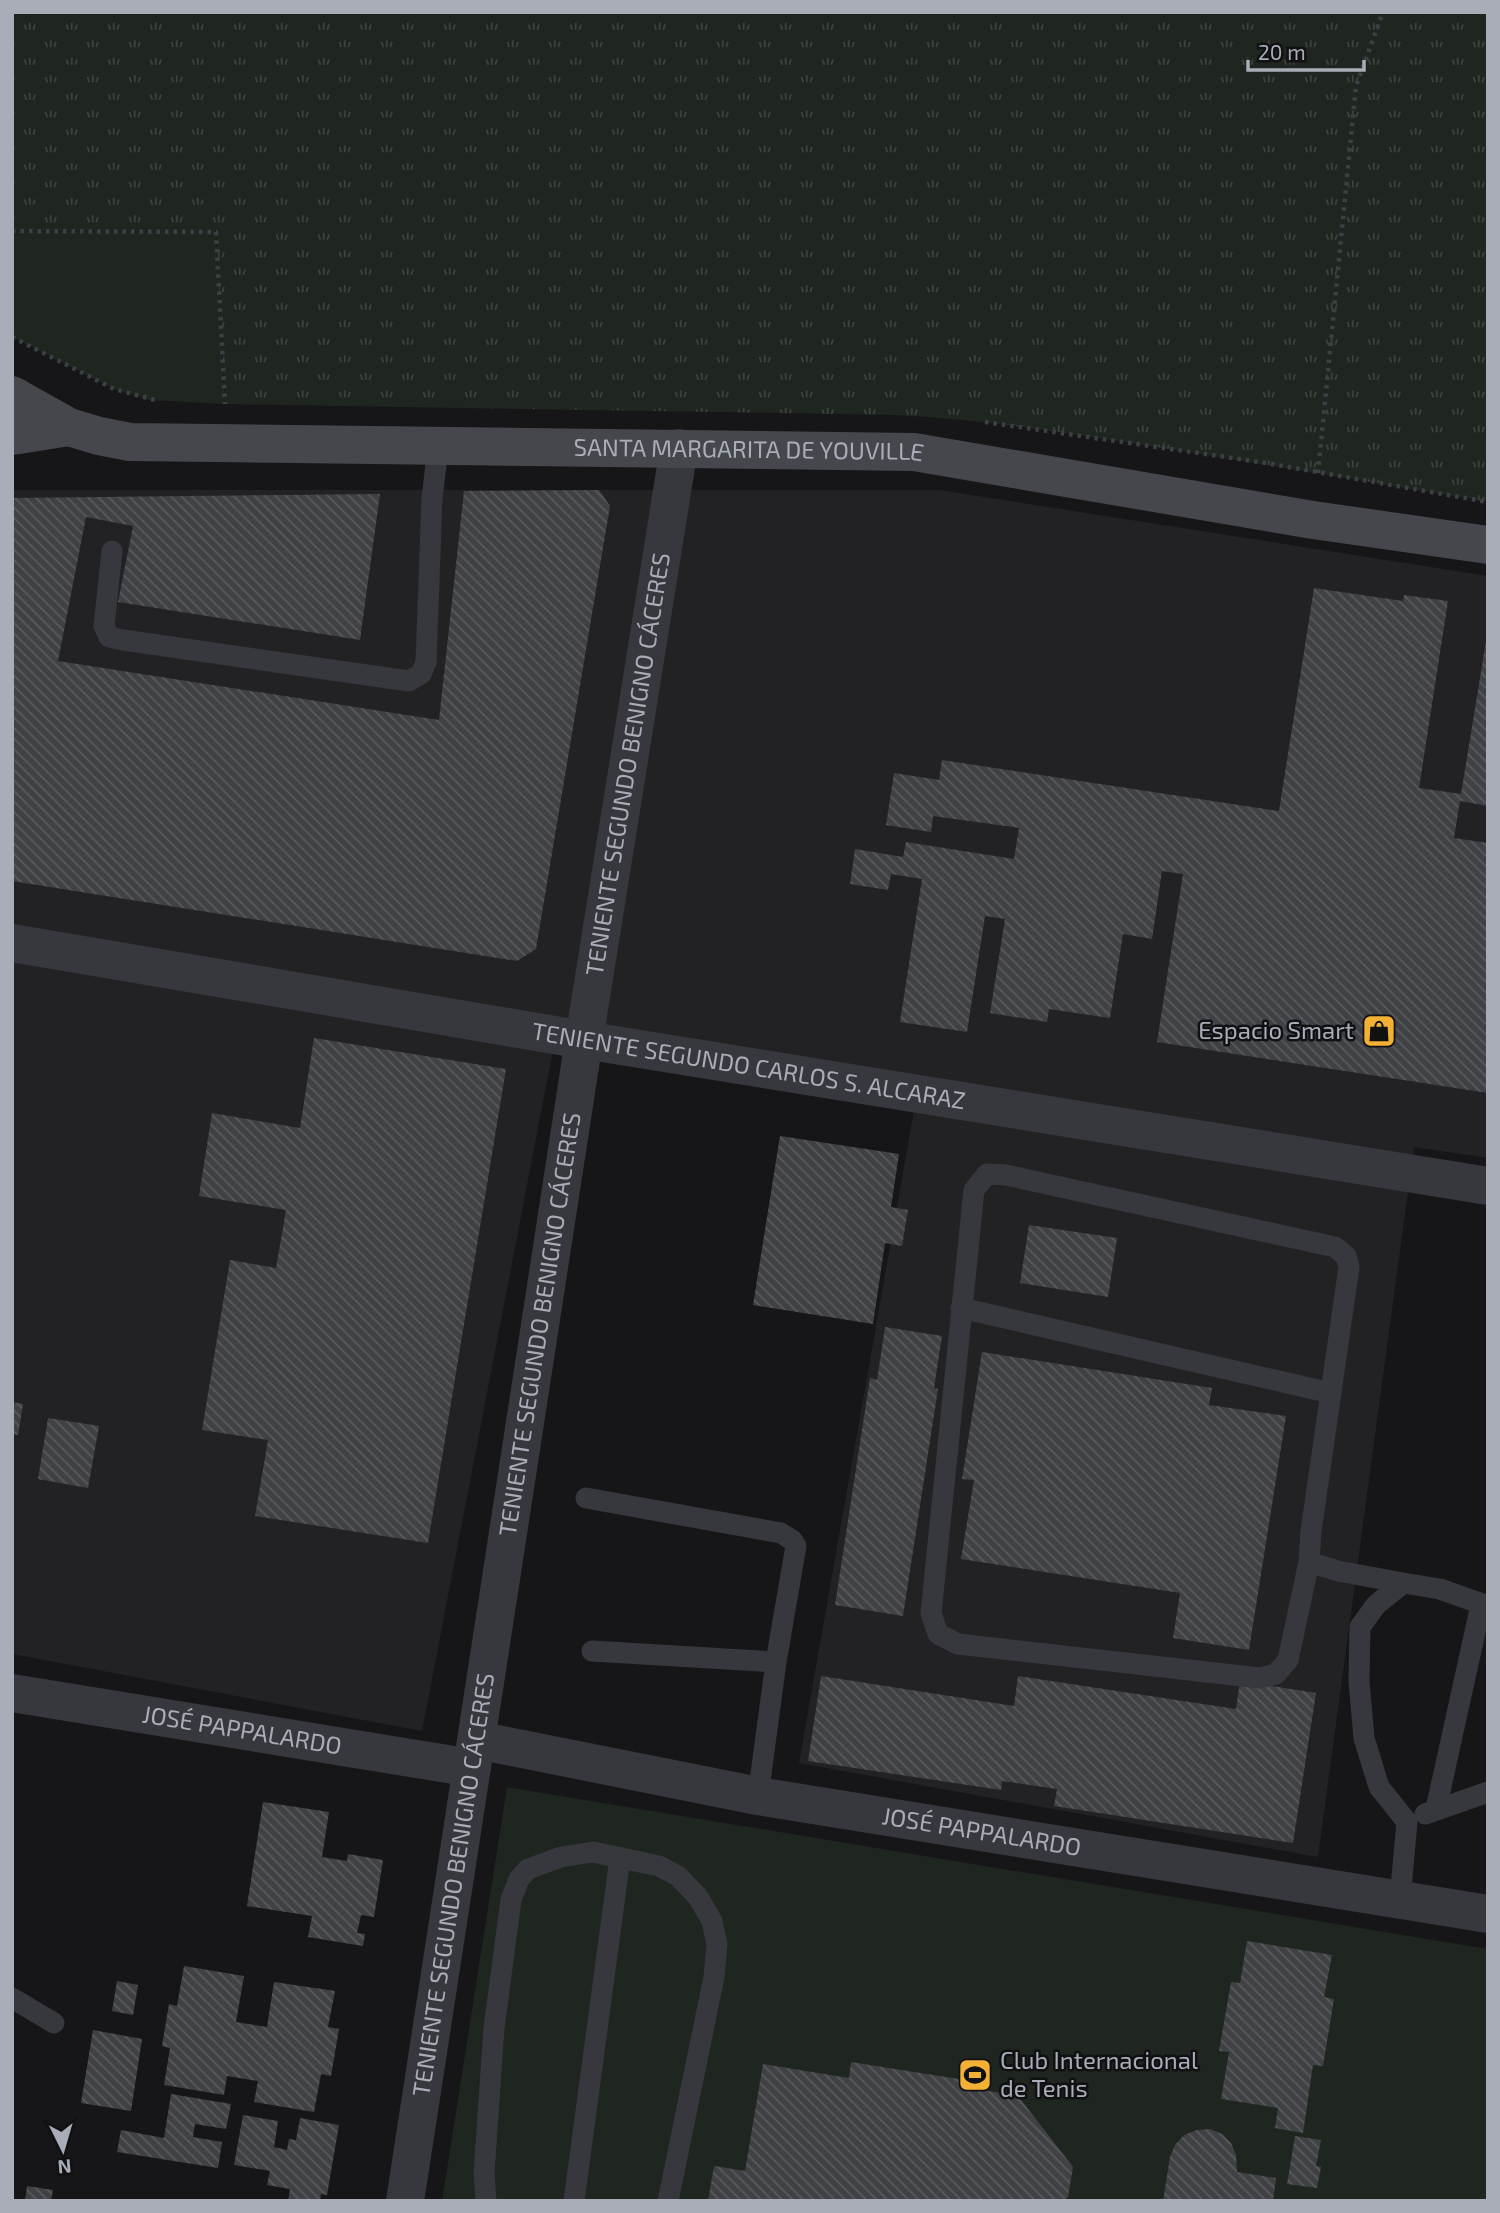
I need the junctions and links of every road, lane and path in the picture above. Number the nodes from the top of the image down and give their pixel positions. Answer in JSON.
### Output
{"nodes":[{"id":1,"x":1383,"y":12,"type":"edge"},
{"id":2,"x":12,"y":231,"type":"edge"},
{"id":3,"x":12,"y":395,"type":"edge"},
{"id":4,"x":225,"y":404,"type":"dead end"},
{"id":5,"x":69,"y":427,"type":"junction"},
{"id":6,"x":12,"y":436,"type":"edge"},
{"id":7,"x":438,"y":447,"type":"junction"},
{"id":8,"x":679,"y":448,"type":"junction"},
{"id":9,"x":1318,"y":473,"type":"dead end"},
{"id":10,"x":1488,"y":545,"type":"edge"},
{"id":11,"x":112,"y":551,"type":"dead end"},
{"id":12,"x":12,"y":943,"type":"edge"},
{"id":13,"x":584,"y":1040,"type":"junction"},
{"id":14,"x":1488,"y":1186,"type":"edge"},
{"id":15,"x":961,"y":1308,"type":"junction"},
{"id":16,"x":1331,"y":1393,"type":"junction"},
{"id":17,"x":586,"y":1498,"type":"dead end"},
{"id":18,"x":1309,"y":1562,"type":"junction"},
{"id":19,"x":1403,"y":1583,"type":"junction"},
{"id":20,"x":1484,"y":1605,"type":"edge"},
{"id":21,"x":592,"y":1651,"type":"dead end"},
{"id":22,"x":776,"y":1662,"type":"junction"},
{"id":23,"x":12,"y":1693,"type":"edge"},
{"id":24,"x":475,"y":1754,"type":"junction"},
{"id":25,"x":1488,"y":1792,"type":"edge"},
{"id":26,"x":758,"y":1796,"type":"junction"},
{"id":27,"x":1436,"y":1809,"type":"junction"},
{"id":28,"x":1407,"y":1822,"type":"junction"},
{"id":29,"x":620,"y":1858,"type":"junction"},
{"id":30,"x":1400,"y":1899,"type":"junction"},
{"id":31,"x":1488,"y":1914,"type":"edge"},
{"id":32,"x":12,"y":1998,"type":"edge"},
{"id":33,"x":54,"y":2023,"type":"dead end"},
{"id":34,"x":405,"y":2201,"type":"edge"},
{"id":35,"x":486,"y":2201,"type":"edge"},
{"id":36,"x":574,"y":2201,"type":"edge"},
{"id":37,"x":668,"y":2201,"type":"edge"}],
"edges":[{"from":1,"to":9,"type":"path"},
{"from":2,"to":4,"type":"path"},
{"from":3,"to":5,"type":"street","name":"SANTA MARGARITA DE YOUVILLE"},
{"from":5,"to":6,"type":"street"},
{"from":5,"to":7,"type":"street","name":"SANTA MARGARITA DE YOUVILLE"},
{"from":7,"to":8,"type":"street","name":"SANTA MARGARITA DE YOUVILLE"},
{"from":7,"to":11,"type":"lane"},
{"from":8,"to":10,"type":"street","name":"SANTA MARGARITA DE YOUVILLE"},
{"from":8,"to":13,"type":"street","name":"TENIENTE SEGUNDO BENIGNO CÁCERES"},
{"from":12,"to":13,"type":"street","name":"TENIENTE SEGUNDO CARLOS S. ALCARAZ"},
{"from":13,"to":14,"type":"street","name":"TENIENTE SEGUNDO CARLOS S. ALCARAZ"},
{"from":13,"to":24,"type":"street","name":"TENIENTE SEGUNDO BENIGNO CÁCERES"},
{"from":15,"to":16,"type":"lane"},
{"from":15,"to":16,"type":"lane"},
{"from":15,"to":18,"type":"lane"},
{"from":16,"to":18,"type":"lane"},
{"from":17,"to":22,"type":"lane"},
{"from":18,"to":19,"type":"lane"},
{"from":19,"to":20,"type":"lane"},
{"from":19,"to":28,"type":"lane"},
{"from":20,"to":27,"type":"lane"},
{"from":21,"to":22,"type":"lane"},
{"from":22,"to":26,"type":"lane"},
{"from":23,"to":24,"type":"street","name":"JOSÉ PAPPALARDO"},
{"from":24,"to":26,"type":"street","name":"JOSÉ PAPPALARDO"},
{"from":24,"to":34,"type":"street","name":"TENIENTE SEGUNDO BENIGNO CÁCERES"},
{"from":25,"to":27,"type":"lane"},
{"from":26,"to":30,"type":"street","name":"JOSÉ PAPPALARDO"},
{"from":27,"to":28,"type":"lane"},
{"from":28,"to":30,"type":"lane"},
{"from":29,"to":35,"type":"lane"},
{"from":29,"to":36,"type":"lane"},
{"from":29,"to":37,"type":"lane"},
{"from":30,"to":31,"type":"street","name":"JOSÉ PAPPALARDO"},
{"from":32,"to":33,"type":"lane"}]}
